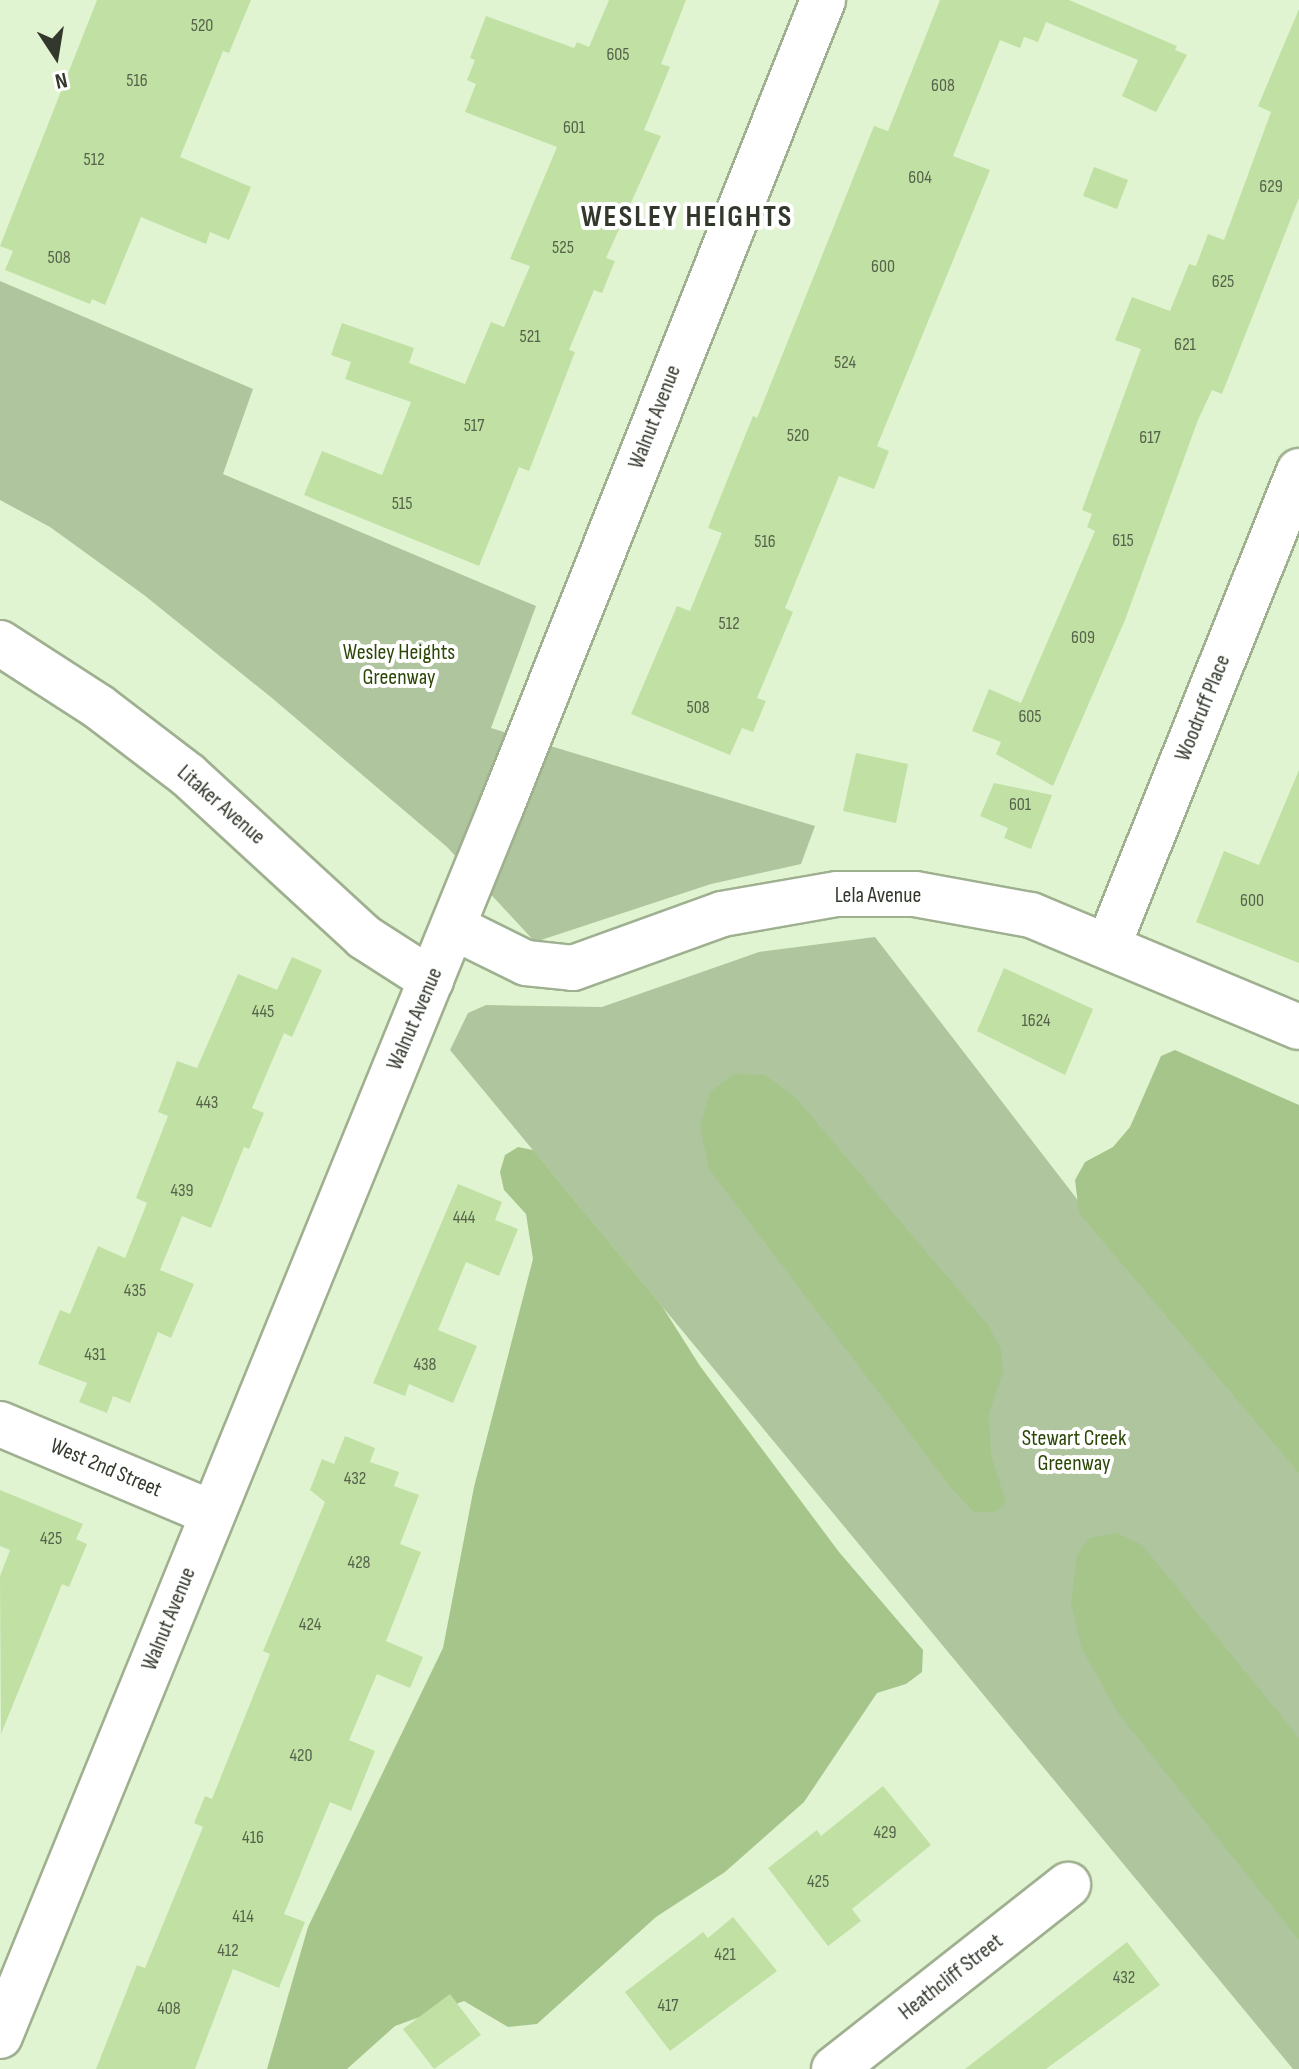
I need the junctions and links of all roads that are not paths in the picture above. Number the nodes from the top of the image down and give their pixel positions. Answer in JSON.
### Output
{"nodes":[{"id":1,"x":823,"y":0,"type":"edge"},
{"id":2,"x":1299,"y":471,"type":"edge"},
{"id":3,"x":0,"y":643,"type":"edge"},
{"id":4,"x":453,"y":927,"type":"junction"},
{"id":5,"x":1108,"y":946,"type":"junction"},
{"id":6,"x":431,"y":980,"type":"junction"},
{"id":7,"x":1299,"y":1027,"type":"edge"},
{"id":8,"x":0,"y":1424,"type":"edge"},
{"id":9,"x":212,"y":1513,"type":"junction"},
{"id":10,"x":1068,"y":1885,"type":"dead end"},
{"id":11,"x":0,"y":2036,"type":"edge"},
{"id":12,"x":834,"y":2069,"type":"edge"}],
"edges":[{"from":1,"to":4,"type":"street","name":"Walnut Avenue"},
{"from":2,"to":5,"type":"street","name":"Woodruff Place"},
{"from":3,"to":6,"type":"street","name":"Litaker Avenue"},
{"from":4,"to":5,"type":"street","name":"Lela Avenue"},
{"from":4,"to":6,"type":"street","name":"Walnut Avenue"},
{"from":5,"to":7,"type":"street","name":"Lela Avenue"},
{"from":6,"to":9,"type":"street","name":"Walnut Avenue"},
{"from":8,"to":9,"type":"street","name":"West 2nd Street"},
{"from":9,"to":11,"type":"street","name":"Walnut Avenue"},
{"from":10,"to":12,"type":"street","name":"Heathcliff Street"}]}
